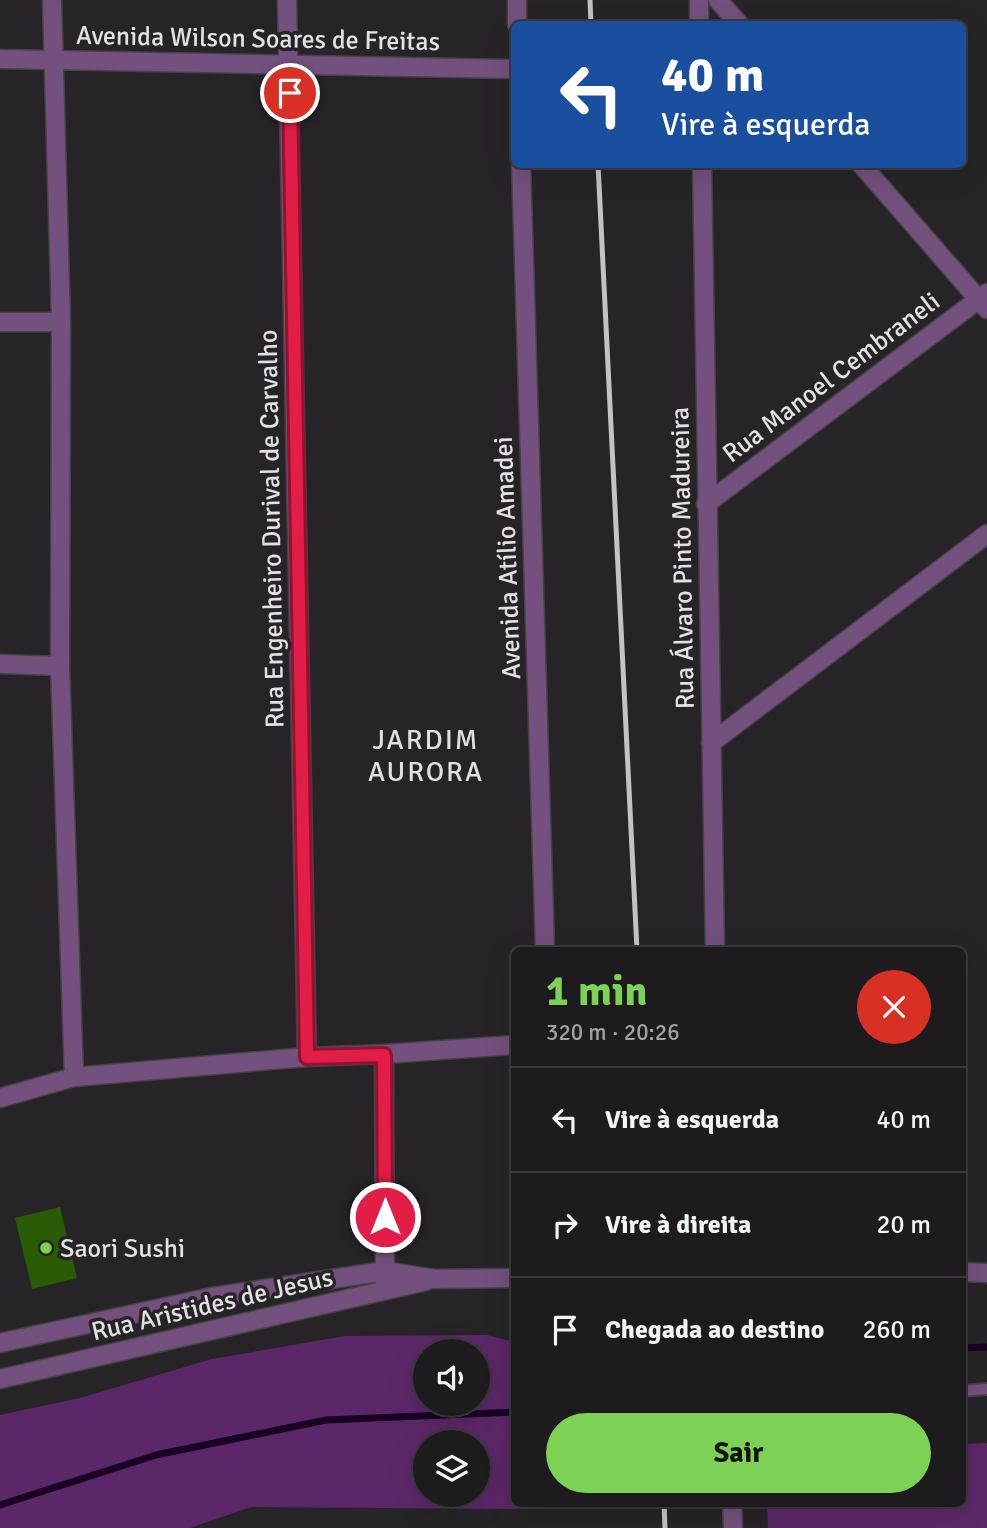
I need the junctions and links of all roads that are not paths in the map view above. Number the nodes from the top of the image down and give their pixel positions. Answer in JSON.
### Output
{"nodes":[{"id":1,"x":52,"y":0,"type":"edge"},
{"id":2,"x":287,"y":0,"type":"edge"},
{"id":3,"x":517,"y":0,"type":"edge"},
{"id":4,"x":699,"y":0,"type":"edge"},
{"id":5,"x":718,"y":0,"type":"edge"},
{"id":6,"x":517,"y":21,"type":"edge"},
{"id":7,"x":699,"y":21,"type":"edge"},
{"id":8,"x":736,"y":21,"type":"edge"},
{"id":9,"x":0,"y":59,"type":"edge"},
{"id":10,"x":55,"y":60,"type":"junction"},
{"id":11,"x":289,"y":65,"type":"junction"},
{"id":12,"x":511,"y":69,"type":"edge"},
{"id":13,"x":521,"y":168,"type":"edge"},
{"id":14,"x":702,"y":168,"type":"edge"},
{"id":15,"x":865,"y":168,"type":"edge"},
{"id":16,"x":984,"y":300,"type":"edge"},
{"id":17,"x":0,"y":322,"type":"edge"},
{"id":18,"x":61,"y":322,"type":"junction"},
{"id":19,"x":706,"y":504,"type":"junction"},
{"id":20,"x":987,"y":534,"type":"edge"},
{"id":21,"x":0,"y":664,"type":"edge"},
{"id":22,"x":60,"y":666,"type":"junction"},
{"id":23,"x":711,"y":743,"type":"junction"},
{"id":24,"x":544,"y":947,"type":"edge"},
{"id":25,"x":715,"y":947,"type":"edge"},
{"id":26,"x":511,"y":1045,"type":"edge"},
{"id":27,"x":384,"y":1055,"type":"junction"},
{"id":28,"x":307,"y":1057,"type":"junction"},
{"id":29,"x":74,"y":1077,"type":"junction"},
{"id":30,"x":0,"y":1098,"type":"edge"},
{"id":31,"x":385,"y":1271,"type":"junction"},
{"id":32,"x":966,"y":1272,"type":"edge"},
{"id":33,"x":987,"y":1273,"type":"edge"},
{"id":34,"x":511,"y":1278,"type":"edge"},
{"id":35,"x":435,"y":1279,"type":"junction"},
{"id":36,"x":386,"y":1292,"type":"junction"},
{"id":37,"x":0,"y":1343,"type":"edge"},
{"id":38,"x":0,"y":1379,"type":"edge"},
{"id":39,"x":987,"y":1389,"type":"edge"},
{"id":40,"x":966,"y":1391,"type":"edge"},
{"id":41,"x":732,"y":1507,"type":"edge"},
{"id":42,"x":733,"y":1528,"type":"edge"}],
"edges":[{"from":1,"to":10,"type":"street"},
{"from":2,"to":11,"type":"street","name":"Rua Engenheiro Durival de Carvalho"},
{"from":3,"to":6,"type":"street"},
{"from":4,"to":7,"type":"street"},
{"from":5,"to":8,"type":"street"},
{"from":9,"to":10,"type":"street","name":"Avenida Wilson Soares de Freitas"},
{"from":10,"to":11,"type":"street","name":"Avenida Wilson Soares de Freitas"},
{"from":10,"to":18,"type":"street"},
{"from":11,"to":12,"type":"street","name":"Avenida Wilson Soares de Freitas"},
{"from":11,"to":28,"type":"street","name":"Rua Engenheiro Durival de Carvalho"},
{"from":13,"to":24,"type":"street","name":"Avenida Atílio Amadei"},
{"from":14,"to":19,"type":"street","name":"Rua Álvaro Pinto Madureira"},
{"from":15,"to":16,"type":"street"},
{"from":16,"to":19,"type":"street","name":"Rua Manoel Cembraneli"},
{"from":17,"to":18,"type":"street"},
{"from":18,"to":22,"type":"street"},
{"from":19,"to":23,"type":"street","name":"Rua Álvaro Pinto Madureira"},
{"from":20,"to":23,"type":"street"},
{"from":21,"to":22,"type":"street"},
{"from":22,"to":29,"type":"street"},
{"from":23,"to":25,"type":"street","name":"Rua Álvaro Pinto Madureira"},
{"from":26,"to":27,"type":"street"},
{"from":27,"to":28,"type":"street"},
{"from":27,"to":31,"type":"street"},
{"from":28,"to":29,"type":"street"},
{"from":29,"to":30,"type":"street"},
{"from":31,"to":35,"type":"street","name":"Rua Aristides de Jesus"},
{"from":31,"to":36,"type":"street"},
{"from":31,"to":37,"type":"street","name":"Rua Aristides de Jesus"},
{"from":32,"to":33,"type":"street"},
{"from":34,"to":35,"type":"street","name":"Rua Aristides de Jesus"},
{"from":35,"to":36,"type":"street","name":"Rua Aristides de Jesus"},
{"from":36,"to":38,"type":"street","name":"Rua Aristides de Jesus"},
{"from":39,"to":40,"type":"lane"},
{"from":41,"to":42,"type":"street"}]}
